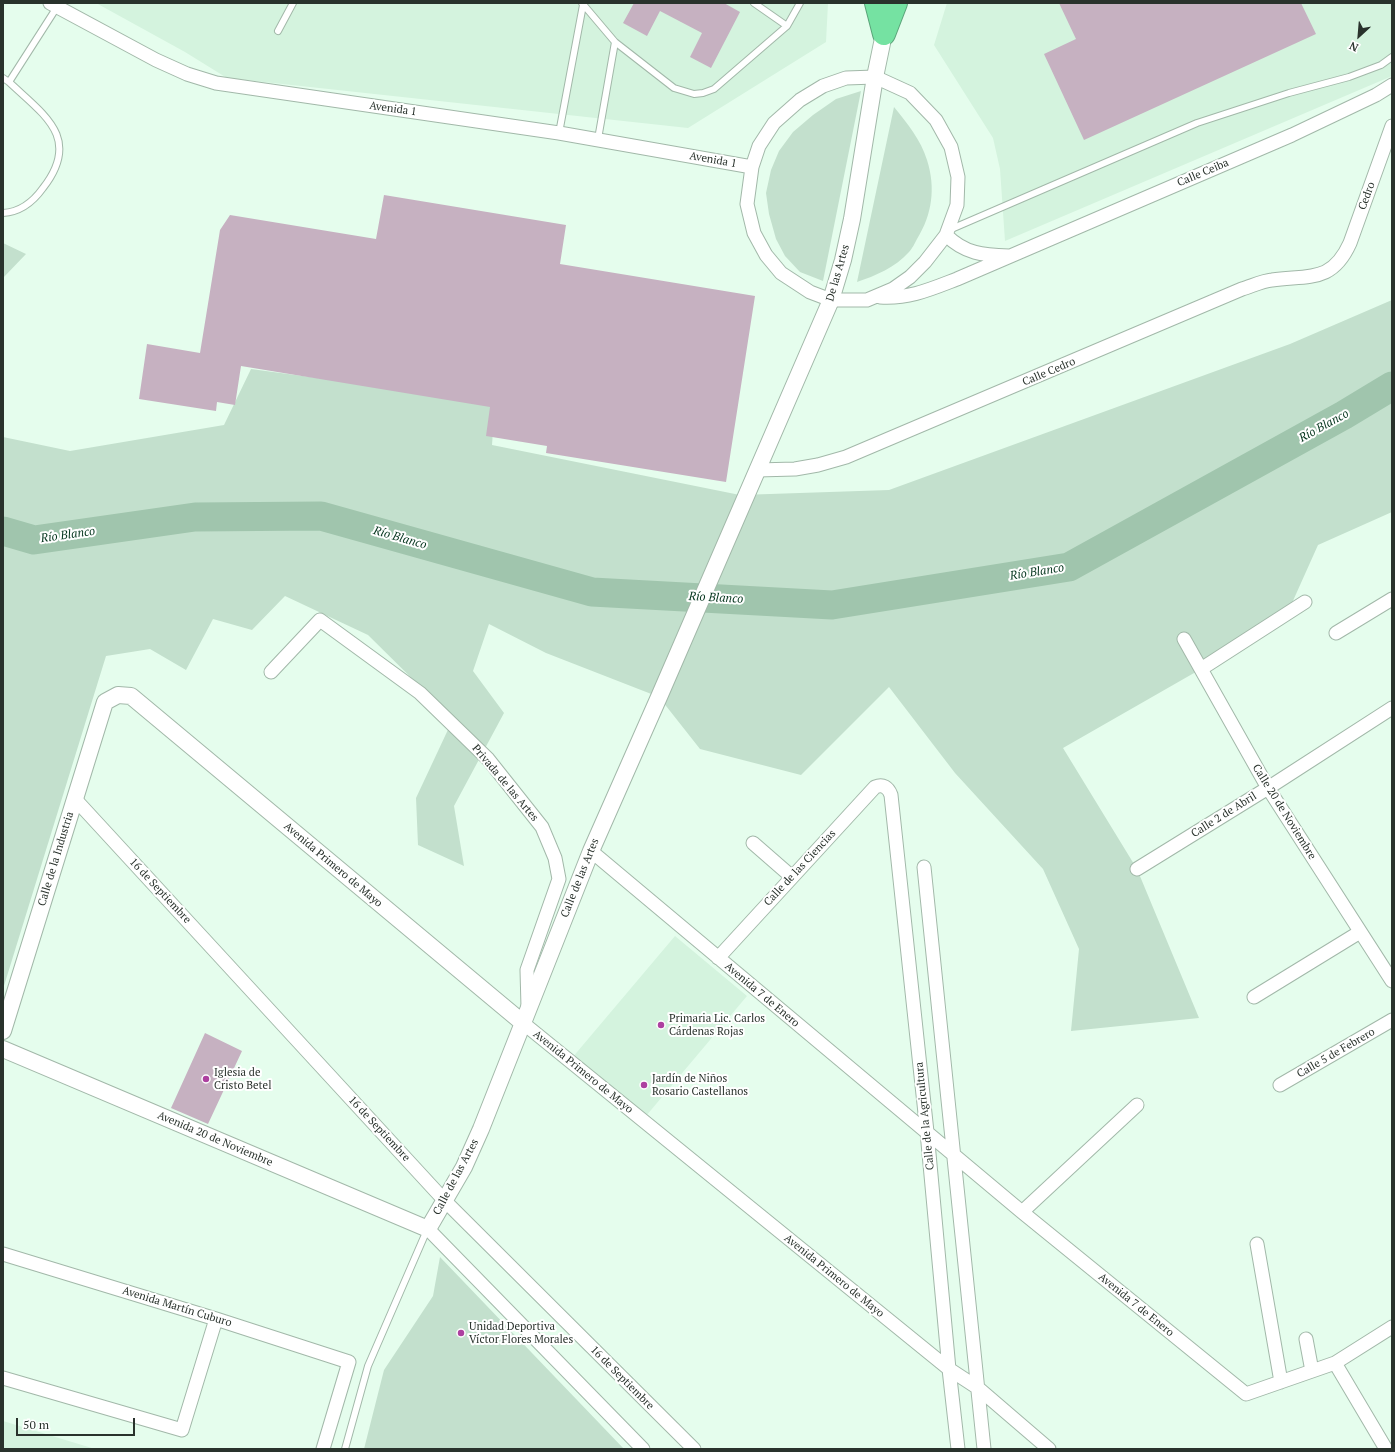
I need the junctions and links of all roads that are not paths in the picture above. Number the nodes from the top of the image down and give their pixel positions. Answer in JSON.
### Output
{"nodes":[{"id":1,"x":293,"y":3,"type":"edge"},
{"id":2,"x":754,"y":3,"type":"edge"},
{"id":3,"x":800,"y":3,"type":"edge"},
{"id":4,"x":876,"y":3,"type":"edge"},
{"id":5,"x":890,"y":3,"type":"edge"},
{"id":6,"x":896,"y":3,"type":"edge"},
{"id":7,"x":582,"y":4,"type":"edge"},
{"id":8,"x":54,"y":5,"type":"edge"},
{"id":9,"x":787,"y":26,"type":"junction"},
{"id":10,"x":278,"y":31,"type":"dead end"},
{"id":11,"x":884,"y":34,"type":"junction"},
{"id":12,"x":615,"y":42,"type":"junction"},
{"id":13,"x":1392,"y":57,"type":"edge"},
{"id":14,"x":875,"y":77,"type":"junction"},
{"id":15,"x":3,"y":78,"type":"edge"},
{"id":16,"x":9,"y":82,"type":"junction"},
{"id":17,"x":1392,"y":86,"type":"edge"},
{"id":18,"x":1392,"y":126,"type":"edge"},
{"id":19,"x":559,"y":133,"type":"junction"},
{"id":20,"x":598,"y":139,"type":"junction"},
{"id":21,"x":752,"y":167,"type":"junction"},
{"id":22,"x":3,"y":213,"type":"edge"},
{"id":23,"x":947,"y":233,"type":"junction"},
{"id":24,"x":1012,"y":256,"type":"junction"},
{"id":25,"x":1338,"y":264,"type":"joint"},
{"id":26,"x":875,"y":297,"type":"junction"},
{"id":27,"x":831,"y":300,"type":"junction"},
{"id":28,"x":757,"y":470,"type":"junction"},
{"id":29,"x":733,"y":526,"type":"joint"},
{"id":30,"x":1392,"y":599,"type":"edge"},
{"id":31,"x":1305,"y":602,"type":"dead end"},
{"id":32,"x":1336,"y":633,"type":"dead end"},
{"id":33,"x":1184,"y":639,"type":"dead end"},
{"id":34,"x":1200,"y":669,"type":"junction"},
{"id":35,"x":271,"y":672,"type":"dead end"},
{"id":36,"x":118,"y":695,"type":"joint"},
{"id":37,"x":1392,"y":708,"type":"edge"},
{"id":38,"x":885,"y":786,"type":"joint"},
{"id":39,"x":1268,"y":788,"type":"junction"},
{"id":40,"x":75,"y":799,"type":"junction"},
{"id":41,"x":753,"y":843,"type":"dead end"},
{"id":42,"x":590,"y":851,"type":"junction"},
{"id":43,"x":924,"y":867,"type":"dead end"},
{"id":44,"x":1137,"y":869,"type":"dead end"},
{"id":45,"x":792,"y":877,"type":"junction"},
{"id":46,"x":1360,"y":932,"type":"junction"},
{"id":47,"x":718,"y":958,"type":"junction"},
{"id":48,"x":1392,"y":981,"type":"edge"},
{"id":49,"x":1254,"y":997,"type":"dead end"},
{"id":50,"x":525,"y":1016,"type":"junction"},
{"id":51,"x":1392,"y":1020,"type":"edge"},
{"id":52,"x":3,"y":1031,"type":"edge"},
{"id":53,"x":3,"y":1049,"type":"edge"},
{"id":54,"x":1280,"y":1085,"type":"dead end"},
{"id":55,"x":1137,"y":1105,"type":"dead end"},
{"id":56,"x":931,"y":1135,"type":"junction"},
{"id":57,"x":950,"y":1151,"type":"junction"},
{"id":58,"x":445,"y":1201,"type":"junction"},
{"id":59,"x":1022,"y":1212,"type":"junction"},
{"id":60,"x":428,"y":1229,"type":"junction"},
{"id":61,"x":1257,"y":1244,"type":"dead end"},
{"id":62,"x":3,"y":1254,"type":"edge"},
{"id":63,"x":216,"y":1319,"type":"junction"},
{"id":64,"x":1392,"y":1327,"type":"edge"},
{"id":65,"x":1306,"y":1339,"type":"dead end"},
{"id":66,"x":1335,"y":1363,"type":"junction"},
{"id":67,"x":949,"y":1369,"type":"junction"},
{"id":68,"x":1312,"y":1371,"type":"junction"},
{"id":69,"x":3,"y":1378,"type":"edge"},
{"id":70,"x":1281,"y":1382,"type":"junction"},
{"id":71,"x":969,"y":1383,"type":"junction"},
{"id":72,"x":323,"y":1449,"type":"edge"},
{"id":73,"x":345,"y":1449,"type":"edge"},
{"id":74,"x":643,"y":1449,"type":"edge"},
{"id":75,"x":694,"y":1449,"type":"edge"},
{"id":76,"x":958,"y":1449,"type":"edge"},
{"id":77,"x":984,"y":1449,"type":"edge"},
{"id":78,"x":1049,"y":1449,"type":"edge"},
{"id":79,"x":1386,"y":1449,"type":"edge"}],
"edges":[{"from":1,"to":10,"type":"lane"},
{"from":2,"to":9,"type":"lane"},
{"from":3,"to":9,"type":"lane"},
{"from":4,"to":11,"type":"highway"},
{"from":5,"to":11,"type":"street","name":"De las Artes"},
{"from":6,"to":11,"type":"highway"},
{"from":7,"to":12,"type":"lane"},
{"from":7,"to":19,"type":"lane"},
{"from":8,"to":16,"type":"lane"},
{"from":8,"to":19,"type":"street","name":"Avenida 1"},
{"from":9,"to":12,"type":"lane"},
{"from":11,"to":14,"type":"street","name":"De las Artes"},
{"from":12,"to":20,"type":"lane"},
{"from":13,"to":23,"type":"lane"},
{"from":14,"to":21,"type":"street"},
{"from":14,"to":23,"type":"street"},
{"from":14,"to":27,"type":"street","name":"De las Artes"},
{"from":15,"to":16,"type":"lane"},
{"from":16,"to":22,"type":"lane"},
{"from":17,"to":24,"type":"street","name":"Calle Ceiba"},
{"from":18,"to":25,"type":"street","name":"Cedro"},
{"from":19,"to":20,"type":"street","name":"Avenida 1"},
{"from":20,"to":21,"type":"street","name":"Avenida 1"},
{"from":21,"to":27,"type":"street"},
{"from":23,"to":24,"type":"street","name":"Calle Ceiba"},
{"from":23,"to":26,"type":"street"},
{"from":24,"to":26,"type":"street","name":"Calle Ceiba"},
{"from":25,"to":28,"type":"street","name":"Calle Cedro"},
{"from":26,"to":27,"type":"street"},
{"from":27,"to":28,"type":"street","name":"De las Artes"},
{"from":28,"to":29,"type":"street","name":"De las Artes"},
{"from":29,"to":42,"type":"street","name":"Calle de las Artes"},
{"from":30,"to":32,"type":"street"},
{"from":31,"to":34,"type":"street"},
{"from":33,"to":34,"type":"street","name":"Calle 20 de Noviembre"},
{"from":34,"to":39,"type":"street","name":"Calle 20 de Noviembre"},
{"from":35,"to":50,"type":"street","name":"Privada de las Artes"},
{"from":36,"to":40,"type":"street","name":"Calle de la Industria"},
{"from":36,"to":50,"type":"street","name":"Avenida Primero de Mayo"},
{"from":37,"to":39,"type":"street","name":"Calle 2 de Abril"},
{"from":38,"to":45,"type":"street","name":"Calle de las Ciencias"},
{"from":38,"to":56,"type":"street","name":"Calle de la Agricultura"},
{"from":39,"to":44,"type":"street","name":"Calle 2 de Abril"},
{"from":39,"to":46,"type":"street","name":"Calle 20 de Noviembre"},
{"from":40,"to":52,"type":"street","name":"Calle de la Industria"},
{"from":40,"to":58,"type":"street","name":"16 de Septiembre"},
{"from":41,"to":45,"type":"street"},
{"from":42,"to":47,"type":"street","name":"Avenida 7 de Enero"},
{"from":42,"to":50,"type":"street","name":"Calle de las Artes"},
{"from":43,"to":57,"type":"street"},
{"from":45,"to":47,"type":"street","name":"Calle de las Ciencias"},
{"from":46,"to":48,"type":"street","name":"Calle 20 de Noviembre"},
{"from":46,"to":49,"type":"street"},
{"from":47,"to":56,"type":"street","name":"Avenida 7 de Enero"},
{"from":50,"to":58,"type":"street","name":"Calle de las Artes"},
{"from":50,"to":67,"type":"street","name":"Avenida Primero de Mayo"},
{"from":51,"to":54,"type":"street","name":"Calle 5 de Febrero"},
{"from":53,"to":60,"type":"street","name":"Avenida 20 de Noviembre"},
{"from":55,"to":59,"type":"street"},
{"from":56,"to":57,"type":"street","name":"Avenida 7 de Enero"},
{"from":56,"to":67,"type":"street","name":"Calle de la Agricultura"},
{"from":57,"to":59,"type":"street","name":"Avenida 7 de Enero"},
{"from":57,"to":71,"type":"street"},
{"from":58,"to":60,"type":"street","name":"Calle de las Artes"},
{"from":58,"to":75,"type":"street","name":"16 de Septiembre"},
{"from":59,"to":70,"type":"street","name":"Avenida 7 de Enero"},
{"from":60,"to":73,"type":"lane"},
{"from":60,"to":74,"type":"street"},
{"from":61,"to":70,"type":"street"},
{"from":62,"to":63,"type":"street","name":"Avenida Martín Cuburo"},
{"from":63,"to":69,"type":"street"},
{"from":63,"to":72,"type":"street","name":"Avenida Martín Cuburo"},
{"from":64,"to":66,"type":"street","name":"Avenida 7 de Enero"},
{"from":65,"to":68,"type":"street"},
{"from":66,"to":68,"type":"street","name":"Avenida 7 de Enero"},
{"from":66,"to":79,"type":"street"},
{"from":67,"to":71,"type":"street","name":"Avenida Primero de Mayo"},
{"from":67,"to":76,"type":"street","name":"Calle de la Agricultura"},
{"from":68,"to":70,"type":"street","name":"Avenida 7 de Enero"},
{"from":71,"to":77,"type":"street"},
{"from":71,"to":78,"type":"street","name":"Avenida Primero de Mayo"}]}
